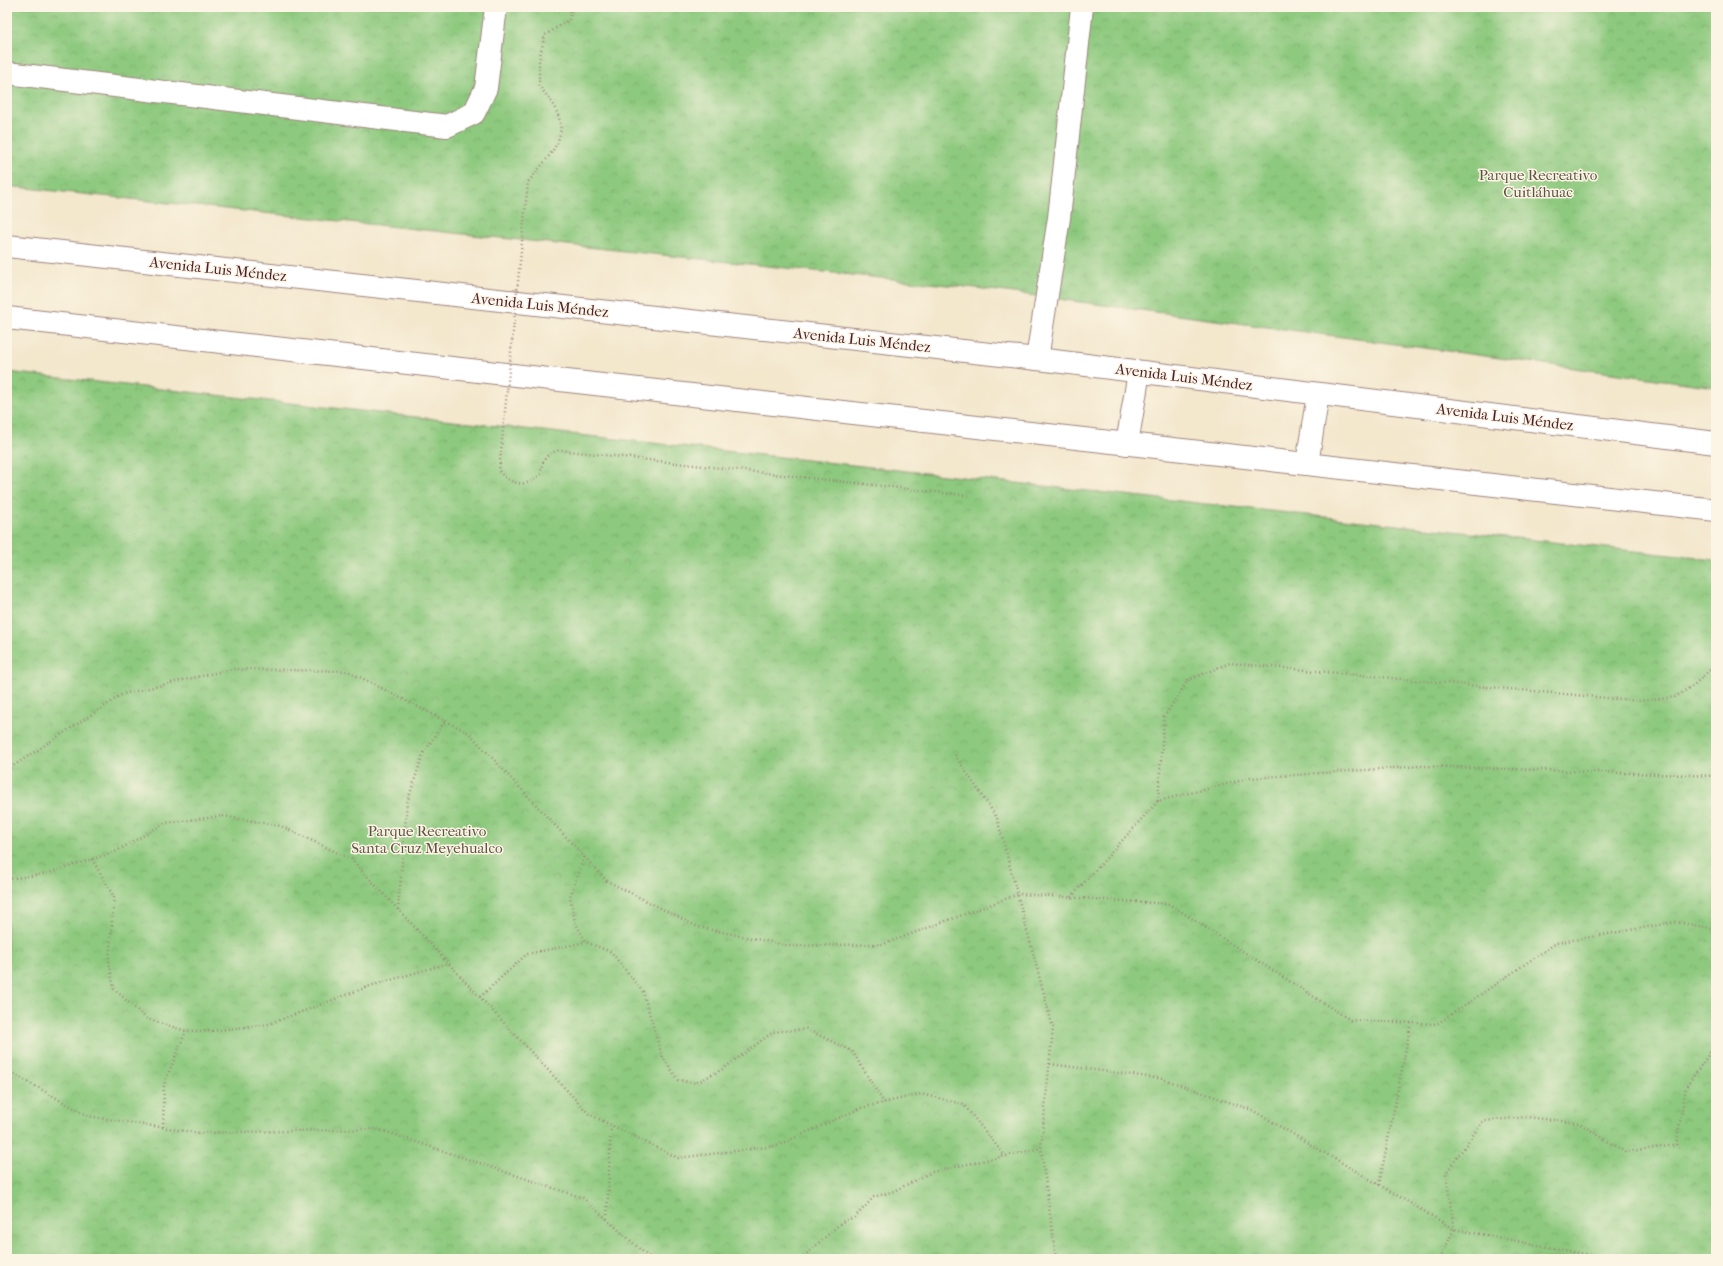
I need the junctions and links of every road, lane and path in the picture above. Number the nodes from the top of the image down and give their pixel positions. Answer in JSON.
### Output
{"nodes":[{"id":1,"x":496,"y":7,"type":"edge"},
{"id":2,"x":571,"y":7,"type":"edge"},
{"id":3,"x":1082,"y":7,"type":"edge"},
{"id":4,"x":7,"y":73,"type":"edge"},
{"id":5,"x":7,"y":246,"type":"edge"},
{"id":6,"x":7,"y":318,"type":"edge"},
{"id":7,"x":1037,"y":359,"type":"junction"},
{"id":8,"x":1139,"y":372,"type":"junction"},
{"id":9,"x":1318,"y":394,"type":"junction"},
{"id":10,"x":1716,"y":443,"type":"edge"},
{"id":11,"x":1127,"y":444,"type":"junction"},
{"id":12,"x":1307,"y":464,"type":"junction"},
{"id":13,"x":971,"y":496,"type":"dead end"},
{"id":14,"x":1716,"y":510,"type":"edge"},
{"id":15,"x":1716,"y":664,"type":"edge"},
{"id":16,"x":445,"y":721,"type":"junction"},
{"id":17,"x":955,"y":755,"type":"dead end"},
{"id":18,"x":7,"y":770,"type":"edge"},
{"id":19,"x":1716,"y":776,"type":"edge"},
{"id":20,"x":1158,"y":801,"type":"junction"},
{"id":21,"x":584,"y":857,"type":"junction"},
{"id":22,"x":92,"y":860,"type":"junction"},
{"id":23,"x":7,"y":879,"type":"edge"},
{"id":24,"x":1019,"y":894,"type":"junction"},
{"id":25,"x":1071,"y":897,"type":"junction"},
{"id":26,"x":398,"y":910,"type":"junction"},
{"id":27,"x":1716,"y":930,"type":"edge"},
{"id":28,"x":586,"y":942,"type":"junction"},
{"id":29,"x":449,"y":963,"type":"junction"},
{"id":30,"x":480,"y":997,"type":"junction"},
{"id":31,"x":1411,"y":1023,"type":"junction"},
{"id":32,"x":186,"y":1031,"type":"junction"},
{"id":33,"x":1716,"y":1044,"type":"edge"},
{"id":34,"x":1050,"y":1064,"type":"junction"},
{"id":35,"x":7,"y":1070,"type":"edge"},
{"id":36,"x":884,"y":1103,"type":"junction"},
{"id":37,"x":611,"y":1124,"type":"junction"},
{"id":38,"x":162,"y":1128,"type":"junction"},
{"id":39,"x":1041,"y":1148,"type":"junction"},
{"id":40,"x":1005,"y":1156,"type":"junction"},
{"id":41,"x":1379,"y":1185,"type":"junction"},
{"id":42,"x":607,"y":1220,"type":"junction"},
{"id":43,"x":1454,"y":1229,"type":"junction"},
{"id":44,"x":651,"y":1259,"type":"edge"},
{"id":45,"x":801,"y":1259,"type":"edge"},
{"id":46,"x":1056,"y":1259,"type":"edge"},
{"id":47,"x":1440,"y":1259,"type":"edge"},
{"id":48,"x":1611,"y":1259,"type":"edge"}],
"edges":[{"from":1,"to":4,"type":"main road"},
{"from":2,"to":13,"type":"path","bridge":true},
{"from":3,"to":7,"type":"main road"},
{"from":5,"to":7,"type":"main road","name":"Avenida Luis Méndez"},
{"from":6,"to":11,"type":"main road"},
{"from":7,"to":8,"type":"main road","name":"Avenida Luis Méndez"},
{"from":8,"to":9,"type":"main road","name":"Avenida Luis Méndez"},
{"from":8,"to":11,"type":"main road"},
{"from":9,"to":10,"type":"main road","name":"Avenida Luis Méndez"},
{"from":9,"to":12,"type":"main road"},
{"from":11,"to":12,"type":"main road"},
{"from":12,"to":14,"type":"main road"},
{"from":15,"to":20,"type":"path"},
{"from":16,"to":18,"type":"path"},
{"from":16,"to":21,"type":"path"},
{"from":16,"to":26,"type":"path"},
{"from":17,"to":24,"type":"path"},
{"from":19,"to":20,"type":"path"},
{"from":20,"to":25,"type":"path"},
{"from":21,"to":24,"type":"path"},
{"from":21,"to":28,"type":"path"},
{"from":22,"to":23,"type":"path"},
{"from":22,"to":26,"type":"path"},
{"from":22,"to":32,"type":"path"},
{"from":24,"to":25,"type":"path"},
{"from":24,"to":34,"type":"path"},
{"from":25,"to":31,"type":"path"},
{"from":26,"to":29,"type":"path"},
{"from":27,"to":31,"type":"path"},
{"from":28,"to":30,"type":"path"},
{"from":28,"to":36,"type":"path"},
{"from":29,"to":30,"type":"path"},
{"from":29,"to":32,"type":"path"},
{"from":30,"to":37,"type":"path"},
{"from":31,"to":41,"type":"path"},
{"from":32,"to":38,"type":"path"},
{"from":33,"to":43,"type":"path"},
{"from":34,"to":39,"type":"path"},
{"from":34,"to":41,"type":"path"},
{"from":35,"to":38,"type":"path"},
{"from":36,"to":37,"type":"path"},
{"from":36,"to":40,"type":"path"},
{"from":37,"to":42,"type":"path"},
{"from":38,"to":42,"type":"path"},
{"from":39,"to":40,"type":"path"},
{"from":39,"to":46,"type":"path"},
{"from":40,"to":45,"type":"path"},
{"from":41,"to":43,"type":"path"},
{"from":42,"to":44,"type":"path"},
{"from":43,"to":47,"type":"path"},
{"from":43,"to":48,"type":"path"}]}
